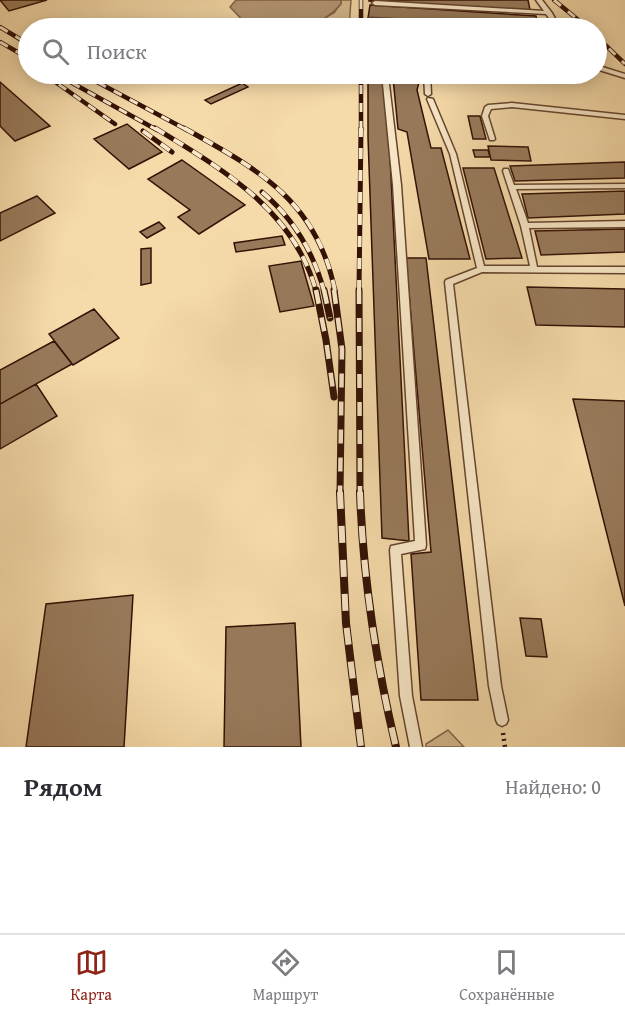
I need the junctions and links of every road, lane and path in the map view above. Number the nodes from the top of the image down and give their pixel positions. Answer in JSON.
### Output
{"nodes":[{"id":1,"x":539,"y":0,"type":"edge"},
{"id":2,"x":375,"y":3,"type":"dead end"},
{"id":3,"x":549,"y":13,"type":"junction"},
{"id":4,"x":552,"y":18,"type":"edge"},
{"id":5,"x":607,"y":70,"type":"edge"},
{"id":6,"x":625,"y":76,"type":"edge"},
{"id":7,"x":386,"y":84,"type":"edge"},
{"id":8,"x":428,"y":84,"type":"edge"},
{"id":9,"x":625,"y":117,"type":"edge"},
{"id":10,"x":492,"y":138,"type":"dead end"},
{"id":11,"x":506,"y":171,"type":"dead end"},
{"id":12,"x":625,"y":186,"type":"edge"},
{"id":13,"x":512,"y":187,"type":"junction"},
{"id":14,"x":625,"y":224,"type":"edge"},
{"id":15,"x":525,"y":226,"type":"junction"},
{"id":16,"x":481,"y":269,"type":"junction"},
{"id":17,"x":534,"y":269,"type":"junction"},
{"id":18,"x":625,"y":270,"type":"edge"},
{"id":19,"x":502,"y":720,"type":"dead end"},
{"id":20,"x":416,"y":747,"type":"edge"}],
"edges":[{"from":1,"to":3,"type":"lane"},
{"from":2,"to":3,"type":"lane"},
{"from":3,"to":4,"type":"lane"},
{"from":5,"to":6,"type":"lane"},
{"from":7,"to":20,"type":"lane"},
{"from":8,"to":16,"type":"lane"},
{"from":9,"to":10,"type":"lane"},
{"from":11,"to":13,"type":"lane"},
{"from":12,"to":13,"type":"lane"},
{"from":13,"to":15,"type":"lane"},
{"from":14,"to":15,"type":"lane"},
{"from":15,"to":17,"type":"lane"},
{"from":16,"to":17,"type":"lane"},
{"from":16,"to":19,"type":"lane"},
{"from":17,"to":18,"type":"lane"}]}
